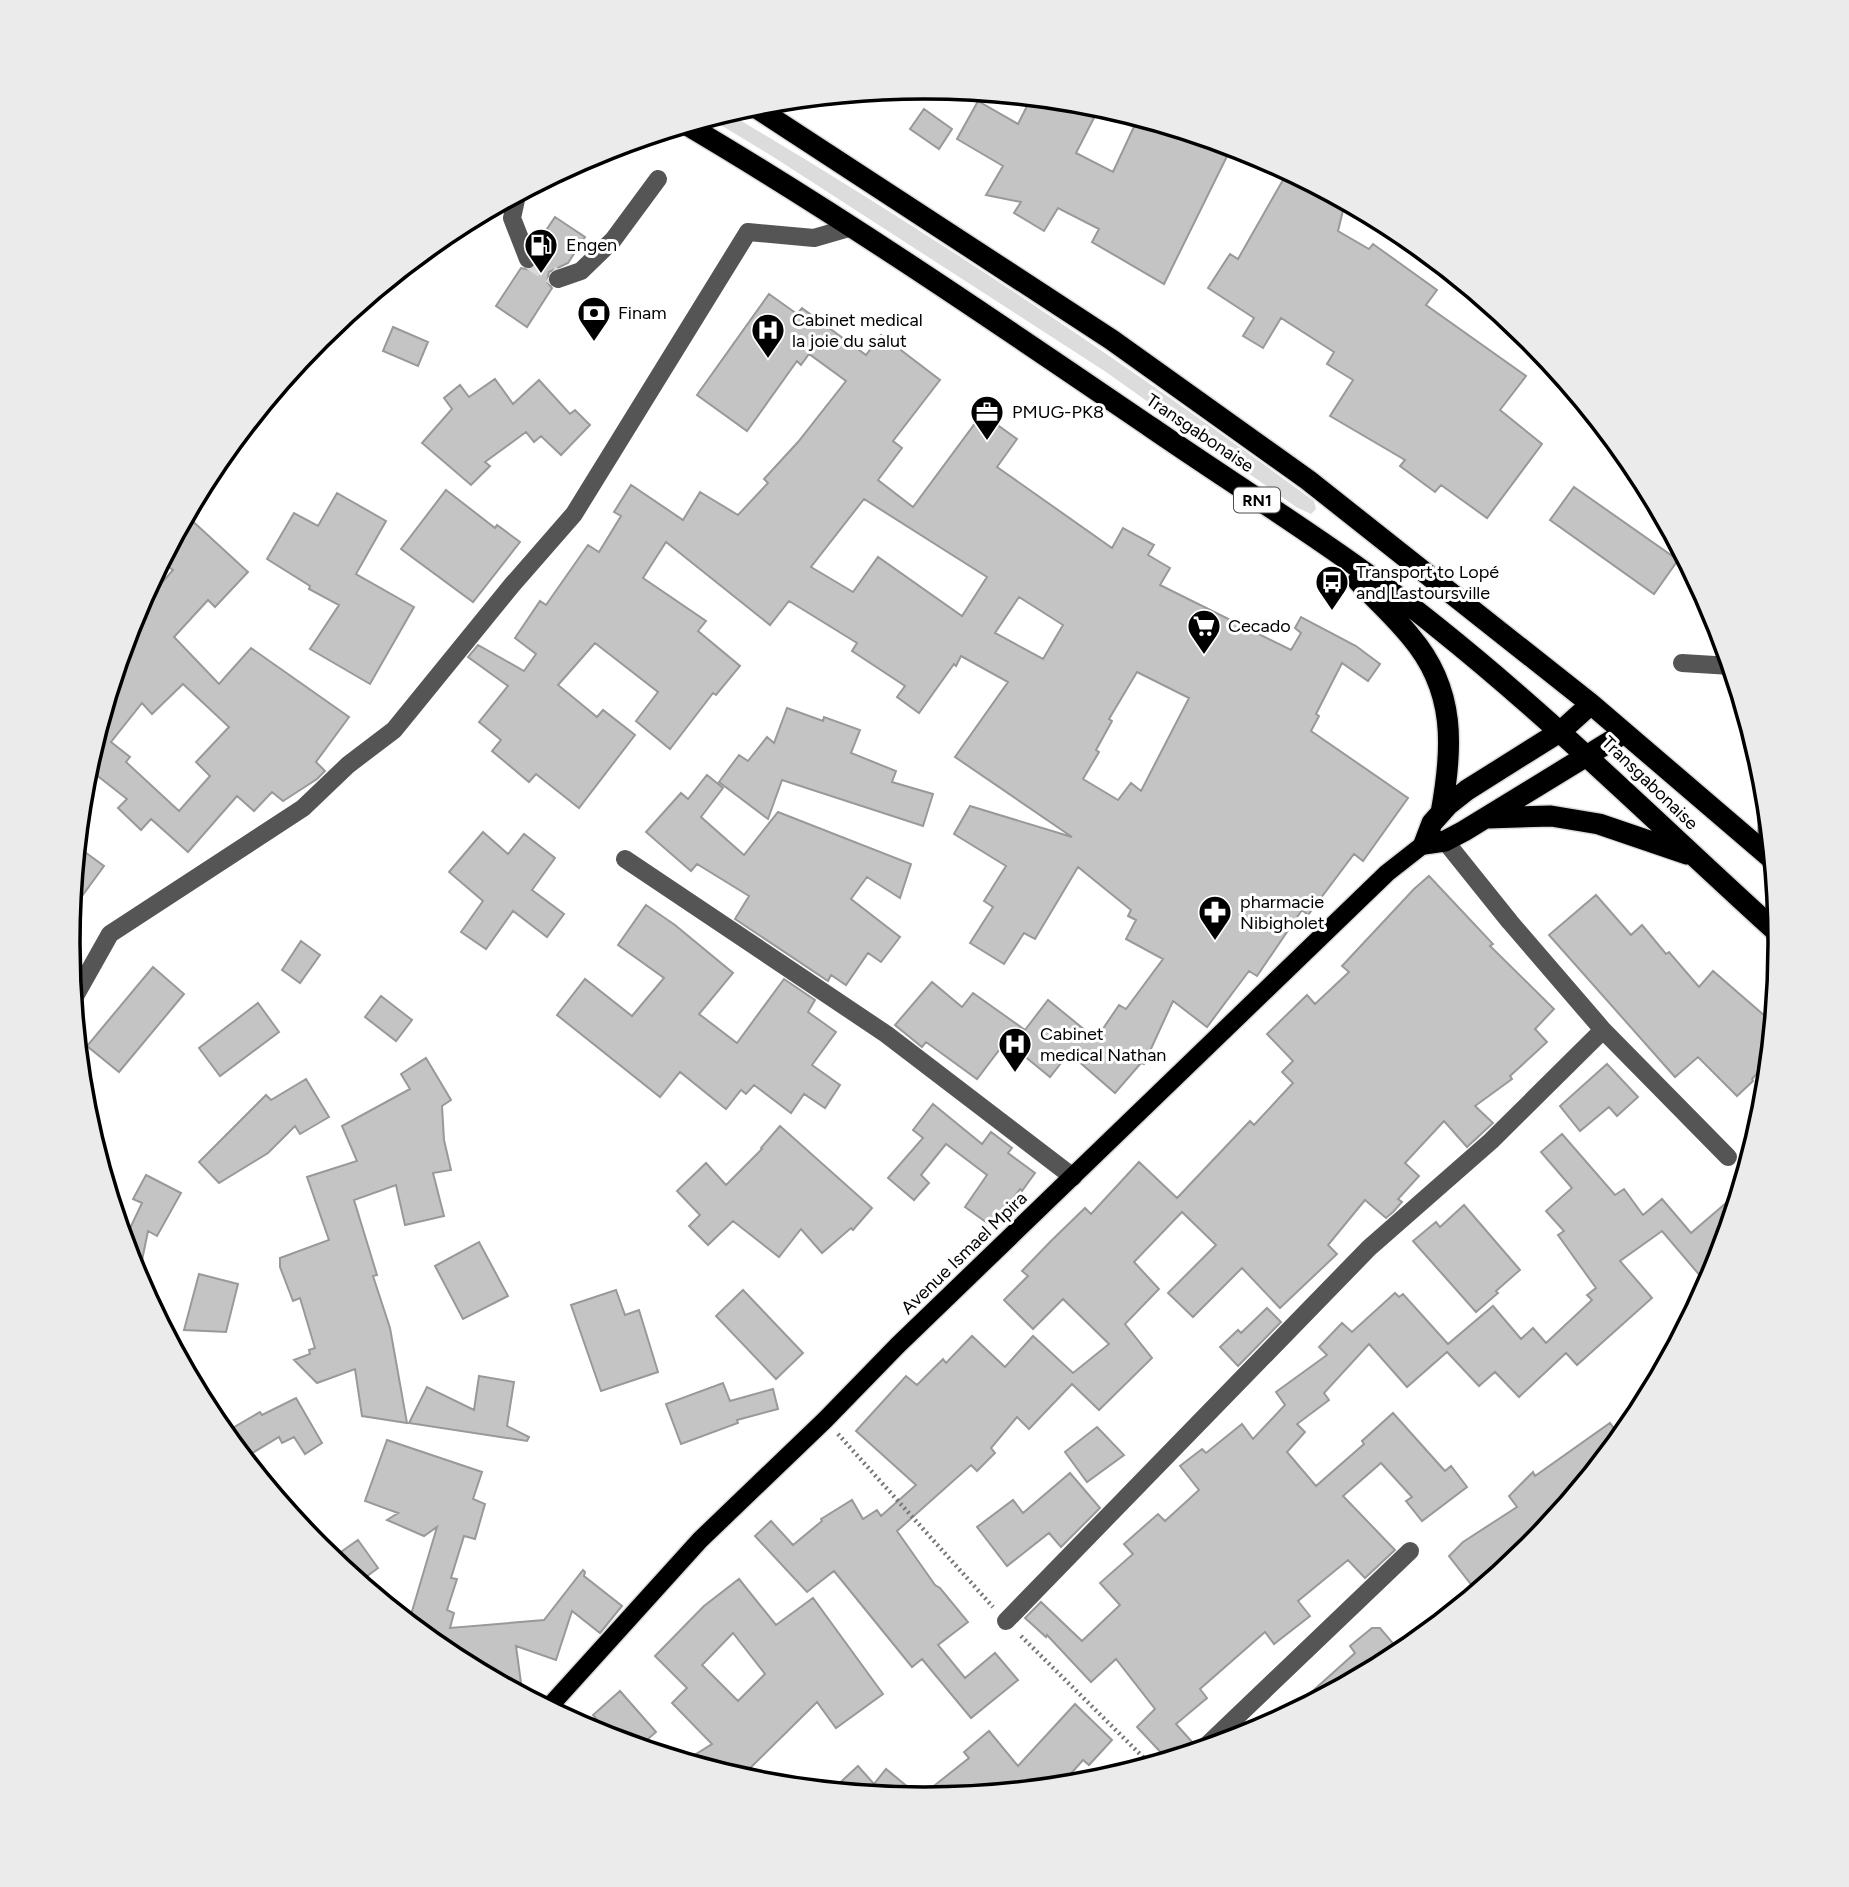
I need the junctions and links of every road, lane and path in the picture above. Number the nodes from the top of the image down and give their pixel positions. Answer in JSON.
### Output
{"nodes":[{"id":1,"x":767,"y":115,"type":"edge"},
{"id":2,"x":696,"y":131,"type":"edge"},
{"id":3,"x":658,"y":178,"type":"dead end"},
{"id":4,"x":514,"y":207,"type":"edge"},
{"id":5,"x":852,"y":227,"type":"junction"},
{"id":6,"x":528,"y":259,"type":"tunnel mouth"},
{"id":7,"x":558,"y":279,"type":"dead end"},
{"id":8,"x":1324,"y":544,"type":"junction"},
{"id":9,"x":1682,"y":663,"type":"dead end"},
{"id":10,"x":1721,"y":665,"type":"edge"},
{"id":11,"x":1591,"y":704,"type":"junction"},
{"id":12,"x":1561,"y":731,"type":"junction"},
{"id":13,"x":1624,"y":733,"type":"junction"},
{"id":14,"x":1588,"y":755,"type":"junction"},
{"id":15,"x":1441,"y":813,"type":"junction"},
{"id":16,"x":1485,"y":819,"type":"junction"},
{"id":17,"x":1435,"y":843,"type":"junction"},
{"id":18,"x":1763,"y":850,"type":"edge"},
{"id":19,"x":1694,"y":857,"type":"junction"},
{"id":20,"x":625,"y":859,"type":"dead end"},
{"id":21,"x":1768,"y":924,"type":"edge"},
{"id":22,"x":81,"y":985,"type":"edge"},
{"id":23,"x":1603,"y":1030,"type":"junction"},
{"id":24,"x":1728,"y":1157,"type":"dead end"},
{"id":25,"x":1073,"y":1177,"type":"junction"},
{"id":26,"x":825,"y":1420,"type":"junction"},
{"id":27,"x":1410,"y":1551,"type":"dead end"},
{"id":28,"x":1006,"y":1621,"type":"junction"},
{"id":29,"x":555,"y":1702,"type":"edge"},
{"id":30,"x":1218,"y":1734,"type":"edge"},
{"id":31,"x":1145,"y":1759,"type":"edge"}],
"edges":[{"from":1,"to":11,"type":"highway","name":"Transgabonaise","number":"RN1"},
{"from":2,"to":5,"type":"highway","name":"Transgabonaise","number":"RN1"},
{"from":3,"to":7,"type":"street"},
{"from":4,"to":6,"type":"street"},
{"from":5,"to":8,"type":"highway","name":"Transgabonaise","number":"RN1"},
{"from":5,"to":22,"type":"street"},
{"from":8,"to":12,"type":"highway","name":"Transgabonaise","number":"RN1"},
{"from":8,"to":15,"type":"highway"},
{"from":9,"to":10,"type":"street"},
{"from":11,"to":12,"type":"highway"},
{"from":11,"to":13,"type":"highway","name":"Transgabonaise","number":"RN1"},
{"from":12,"to":14,"type":"highway","name":"Transgabonaise","number":"RN1"},
{"from":12,"to":15,"type":"highway"},
{"from":13,"to":14,"type":"highway"},
{"from":13,"to":18,"type":"highway","name":"Transgabonaise","number":"RN1"},
{"from":14,"to":16,"type":"highway"},
{"from":14,"to":19,"type":"highway","name":"Transgabonaise","number":"RN1"},
{"from":15,"to":17,"type":"highway"},
{"from":16,"to":17,"type":"highway"},
{"from":16,"to":19,"type":"highway"},
{"from":17,"to":23,"type":"street"},
{"from":17,"to":25,"type":"main road","name":"Avenue Ismael Mpira"},
{"from":19,"to":21,"type":"highway","name":"Transgabonaise","number":"RN1"},
{"from":20,"to":25,"type":"street"},
{"from":23,"to":24,"type":"street"},
{"from":23,"to":28,"type":"street"},
{"from":25,"to":26,"type":"main road","name":"Avenue Ismael Mpira"},
{"from":26,"to":28,"type":"path"},
{"from":26,"to":29,"type":"main road","name":"Avenue Ismael Mpira"},
{"from":27,"to":30,"type":"street"},
{"from":28,"to":31,"type":"path"}]}
